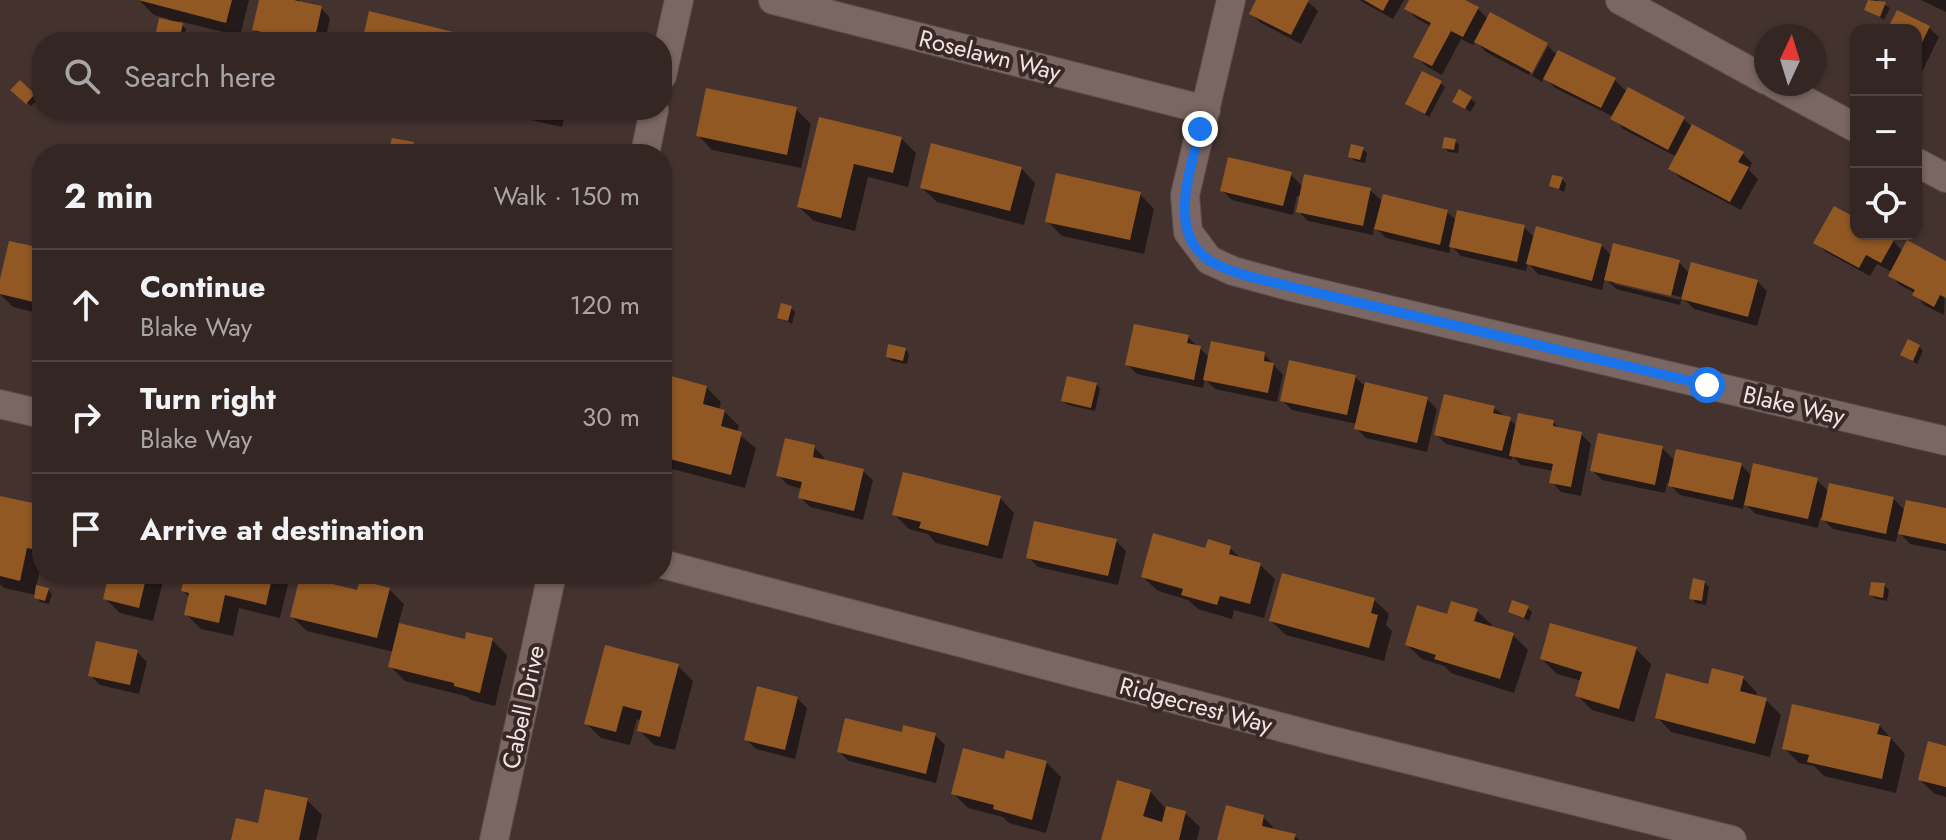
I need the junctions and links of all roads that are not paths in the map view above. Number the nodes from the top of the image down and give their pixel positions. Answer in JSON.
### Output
{"nodes":[{"id":1,"x":679,"y":0,"type":"edge"},
{"id":2,"x":773,"y":0,"type":"edge"},
{"id":3,"x":1231,"y":0,"type":"edge"},
{"id":4,"x":1620,"y":0,"type":"edge"},
{"id":5,"x":1663,"y":10,"type":"edge"},
{"id":6,"x":672,"y":32,"type":"edge"},
{"id":7,"x":1754,"y":72,"type":"edge"},
{"id":8,"x":1796,"y":96,"type":"edge"},
{"id":9,"x":1206,"y":110,"type":"junction"},
{"id":10,"x":652,"y":120,"type":"edge"},
{"id":11,"x":1850,"y":125,"type":"edge"},
{"id":12,"x":647,"y":144,"type":"edge"},
{"id":13,"x":0,"y":404,"type":"edge"},
{"id":14,"x":32,"y":412,"type":"edge"},
{"id":15,"x":1946,"y":441,"type":"edge"},
{"id":16,"x":672,"y":567,"type":"edge"},
{"id":17,"x":550,"y":584,"type":"edge"},
{"id":18,"x":494,"y":840,"type":"edge"},
{"id":19,"x":1732,"y":840,"type":"edge"}],
"edges":[{"from":1,"to":6,"type":"street"},
{"from":2,"to":9,"type":"street","name":"Roselawn Way"},
{"from":3,"to":9,"type":"street","name":"Blake Way"},
{"from":4,"to":5,"type":"street"},
{"from":5,"to":7,"type":"street"},
{"from":8,"to":11,"type":"street"},
{"from":9,"to":15,"type":"street","name":"Blake Way"},
{"from":10,"to":12,"type":"street"},
{"from":13,"to":14,"type":"street"},
{"from":16,"to":19,"type":"street","name":"Ridgecrest Way"},
{"from":17,"to":18,"type":"street","name":"Cabell Drive"}]}
